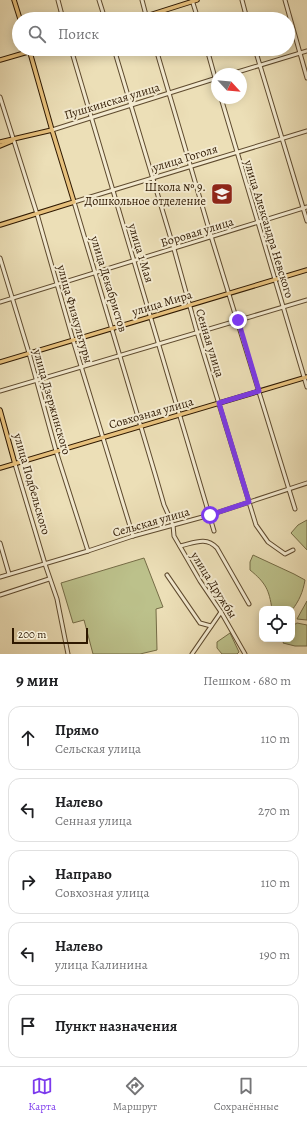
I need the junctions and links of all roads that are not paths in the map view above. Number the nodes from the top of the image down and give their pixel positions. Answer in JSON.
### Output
{"nodes":[{"id":1,"x":14,"y":0,"type":"edge"},
{"id":2,"x":58,"y":0,"type":"edge"},
{"id":3,"x":99,"y":0,"type":"edge"},
{"id":4,"x":142,"y":0,"type":"edge"},
{"id":5,"x":194,"y":0,"type":"edge"},
{"id":6,"x":242,"y":0,"type":"edge"},
{"id":7,"x":285,"y":0,"type":"edge"},
{"id":8,"x":18,"y":12,"type":"edge"},
{"id":9,"x":61,"y":12,"type":"edge"},
{"id":10,"x":103,"y":12,"type":"edge"},
{"id":11,"x":145,"y":12,"type":"edge"},
{"id":12,"x":163,"y":12,"type":"edge"},
{"id":13,"x":197,"y":12,"type":"edge"},
{"id":14,"x":245,"y":12,"type":"edge"},
{"id":15,"x":288,"y":12,"type":"edge"},
{"id":16,"x":295,"y":35,"type":"edge"},
{"id":17,"x":307,"y":51,"type":"edge"},
{"id":18,"x":300,"y":53,"type":"junction"},
{"id":19,"x":295,"y":55,"type":"edge"},
{"id":20,"x":12,"y":56,"type":"edge"},
{"id":21,"x":31,"y":56,"type":"edge"},
{"id":22,"x":73,"y":56,"type":"edge"},
{"id":23,"x":116,"y":56,"type":"edge"},
{"id":24,"x":158,"y":56,"type":"edge"},
{"id":25,"x":209,"y":56,"type":"edge"},
{"id":26,"x":257,"y":56,"type":"edge"},
{"id":27,"x":291,"y":56,"type":"edge"},
{"id":28,"x":0,"y":60,"type":"edge"},
{"id":29,"x":260,"y":66,"type":"junction"},
{"id":30,"x":213,"y":68,"type":"edge"},
{"id":31,"x":247,"y":70,"type":"edge"},
{"id":32,"x":307,"y":78,"type":"edge"},
{"id":33,"x":211,"y":80,"type":"edge"},
{"id":34,"x":169,"y":94,"type":"junction"},
{"id":35,"x":0,"y":97,"type":"edge"},
{"id":36,"x":223,"y":104,"type":"edge"},
{"id":37,"x":130,"y":105,"type":"junction"},
{"id":38,"x":91,"y":117,"type":"junction"},
{"id":39,"x":52,"y":130,"type":"junction"},
{"id":40,"x":307,"y":131,"type":"edge"},
{"id":41,"x":282,"y":138,"type":"junction"},
{"id":42,"x":13,"y":140,"type":"junction"},
{"id":43,"x":0,"y":142,"type":"edge"},
{"id":44,"x":0,"y":146,"type":"edge"},
{"id":45,"x":237,"y":152,"type":"junction"},
{"id":46,"x":191,"y":166,"type":"junction"},
{"id":47,"x":153,"y":179,"type":"junction"},
{"id":48,"x":113,"y":190,"type":"junction"},
{"id":49,"x":74,"y":202,"type":"junction"},
{"id":50,"x":305,"y":208,"type":"edge"},
{"id":51,"x":37,"y":214,"type":"junction"},
{"id":52,"x":307,"y":221,"type":"edge"},
{"id":53,"x":258,"y":222,"type":"junction"},
{"id":54,"x":0,"y":225,"type":"edge"},
{"id":55,"x":212,"y":236,"type":"junction"},
{"id":56,"x":174,"y":249,"type":"junction"},
{"id":57,"x":0,"y":258,"type":"edge"},
{"id":58,"x":134,"y":261,"type":"junction"},
{"id":59,"x":307,"y":270,"type":"edge"},
{"id":60,"x":96,"y":273,"type":"junction"},
{"id":61,"x":275,"y":280,"type":"junction"},
{"id":62,"x":57,"y":284,"type":"junction"},
{"id":63,"x":229,"y":293,"type":"junction"},
{"id":64,"x":12,"y":298,"type":"junction"},
{"id":65,"x":307,"y":300,"type":"edge"},
{"id":66,"x":0,"y":302,"type":"edge"},
{"id":67,"x":189,"y":305,"type":"junction"},
{"id":68,"x":283,"y":307,"type":"junction"},
{"id":69,"x":151,"y":317,"type":"junction"},
{"id":70,"x":238,"y":320,"type":"junction"},
{"id":71,"x":112,"y":329,"type":"junction"},
{"id":72,"x":197,"y":332,"type":"junction"},
{"id":73,"x":73,"y":340,"type":"junction"},
{"id":74,"x":159,"y":344,"type":"junction"},
{"id":75,"x":29,"y":353,"type":"junction"},
{"id":76,"x":120,"y":356,"type":"junction"},
{"id":77,"x":0,"y":362,"type":"edge"},
{"id":78,"x":81,"y":367,"type":"junction"},
{"id":79,"x":306,"y":378,"type":"edge"},
{"id":80,"x":37,"y":380,"type":"junction"},
{"id":81,"x":307,"y":387,"type":"edge"},
{"id":82,"x":0,"y":391,"type":"edge"},
{"id":83,"x":259,"y":391,"type":"junction"},
{"id":84,"x":219,"y":403,"type":"junction"},
{"id":85,"x":0,"y":410,"type":"edge"},
{"id":86,"x":180,"y":415,"type":"junction"},
{"id":87,"x":141,"y":426,"type":"junction"},
{"id":88,"x":103,"y":437,"type":"junction"},
{"id":89,"x":56,"y":451,"type":"junction"},
{"id":90,"x":15,"y":464,"type":"junction"},
{"id":91,"x":0,"y":468,"type":"edge"},
{"id":92,"x":307,"y":483,"type":"edge"},
{"id":93,"x":289,"y":489,"type":"junction"},
{"id":94,"x":249,"y":502,"type":"junction"},
{"id":95,"x":295,"y":508,"type":"dead end"},
{"id":96,"x":210,"y":515,"type":"junction"},
{"id":97,"x":173,"y":525,"type":"junction"},
{"id":98,"x":214,"y":531,"type":"dead end"},
{"id":99,"x":133,"y":536,"type":"junction"},
{"id":100,"x":0,"y":543,"type":"edge"},
{"id":101,"x":180,"y":546,"type":"junction"},
{"id":102,"x":293,"y":550,"type":"dead end"},
{"id":103,"x":88,"y":551,"type":"junction"},
{"id":104,"x":45,"y":564,"type":"junction"},
{"id":105,"x":9,"y":574,"type":"junction"},
{"id":106,"x":167,"y":575,"type":"dead end"},
{"id":107,"x":0,"y":577,"type":"edge"},
{"id":108,"x":49,"y":579,"type":"junction"},
{"id":109,"x":0,"y":595,"type":"edge"},
{"id":110,"x":249,"y":604,"type":"dead end"},
{"id":111,"x":221,"y":612,"type":"junction"},
{"id":112,"x":211,"y":626,"type":"junction"},
{"id":113,"x":68,"y":654,"type":"edge"},
{"id":114,"x":192,"y":654,"type":"edge"},
{"id":115,"x":245,"y":654,"type":"edge"}],
"edges":[{"from":1,"to":8,"type":"main road"},
{"from":2,"to":9,"type":"street"},
{"from":3,"to":10,"type":"street"},
{"from":4,"to":11,"type":"street"},
{"from":5,"to":12,"type":"main road"},
{"from":5,"to":13,"type":"street"},
{"from":6,"to":14,"type":"street"},
{"from":7,"to":15,"type":"street"},
{"from":16,"to":18,"type":"street"},
{"from":17,"to":18,"type":"street"},
{"from":18,"to":19,"type":"street"},
{"from":18,"to":32,"type":"street"},
{"from":20,"to":28,"type":"main road"},
{"from":21,"to":39,"type":"main road","name":"улица Декабристов"},
{"from":22,"to":38,"type":"street","name":"улица 1 Мая"},
{"from":23,"to":37,"type":"street","name":"Сенная улица"},
{"from":24,"to":34,"type":"street"},
{"from":25,"to":30,"type":"street"},
{"from":26,"to":29,"type":"street"},
{"from":27,"to":29,"type":"street"},
{"from":29,"to":31,"type":"street"},
{"from":29,"to":41,"type":"street"},
{"from":33,"to":34,"type":"street","name":"Пушкинская улица"},
{"from":34,"to":37,"type":"street","name":"Пушкинская улица"},
{"from":34,"to":46,"type":"street"},
{"from":35,"to":42,"type":"street","name":"улица Физкультуры"},
{"from":36,"to":45,"type":"street","name":"улица Александра Невского"},
{"from":37,"to":38,"type":"street","name":"Пушкинская улица"},
{"from":37,"to":47,"type":"street","name":"Сенная улица"},
{"from":38,"to":39,"type":"street","name":"Пушкинская улица"},
{"from":38,"to":48,"type":"street","name":"улица 1 Мая"},
{"from":39,"to":42,"type":"main road","name":"Пушкинская улица"},
{"from":39,"to":49,"type":"main road","name":"улица Декабристов"},
{"from":40,"to":41,"type":"street","name":"улица Гоголя"},
{"from":41,"to":45,"type":"street","name":"улица Гоголя"},
{"from":41,"to":50,"type":"street"},
{"from":42,"to":43,"type":"main road","name":"Пушкинская улица"},
{"from":42,"to":44,"type":"main road","name":"Пушкинская улица"},
{"from":42,"to":51,"type":"street","name":"улица Физкультуры"},
{"from":45,"to":46,"type":"street","name":"улица Гоголя"},
{"from":45,"to":53,"type":"street","name":"улица Александра Невского"},
{"from":46,"to":47,"type":"street","name":"улица Гоголя"},
{"from":46,"to":55,"type":"street"},
{"from":47,"to":48,"type":"street","name":"улица Гоголя"},
{"from":47,"to":56,"type":"street","name":"Сенная улица"},
{"from":48,"to":49,"type":"street","name":"улица Гоголя"},
{"from":48,"to":58,"type":"street","name":"улица 1 Мая"},
{"from":49,"to":51,"type":"main road","name":"улица Гоголя"},
{"from":49,"to":60,"type":"street","name":"улица Декабристов"},
{"from":50,"to":52,"type":"street"},
{"from":50,"to":53,"type":"street","name":"Боровая улица"},
{"from":51,"to":54,"type":"main road","name":"улица Гоголя"},
{"from":51,"to":62,"type":"street","name":"улица Физкультуры"},
{"from":53,"to":55,"type":"street","name":"Боровая улица"},
{"from":53,"to":61,"type":"street","name":"улица Александра Невского"},
{"from":55,"to":56,"type":"street","name":"Боровая улица"},
{"from":55,"to":63,"type":"street"},
{"from":56,"to":58,"type":"street","name":"Боровая улица"},
{"from":56,"to":67,"type":"street","name":"Сенная улица"},
{"from":57,"to":64,"type":"street","name":"улица Дзержинского"},
{"from":58,"to":60,"type":"street","name":"Боровая улица"},
{"from":58,"to":69,"type":"street","name":"улица 1 Мая"},
{"from":59,"to":61,"type":"main road","name":"улица Мира"},
{"from":60,"to":62,"type":"street","name":"Боровая улица"},
{"from":60,"to":71,"type":"street","name":"улица Декабристов"},
{"from":61,"to":63,"type":"main road","name":"улица Мира"},
{"from":61,"to":68,"type":"street","name":"улица Александра Невского"},
{"from":62,"to":64,"type":"street","name":"Боровая улица"},
{"from":62,"to":73,"type":"street","name":"улица Физкультуры"},
{"from":63,"to":67,"type":"main road","name":"улица Мира"},
{"from":63,"to":70,"type":"street"},
{"from":64,"to":66,"type":"street","name":"Боровая улица"},
{"from":64,"to":75,"type":"street","name":"улица Дзержинского"},
{"from":65,"to":68,"type":"street"},
{"from":67,"to":69,"type":"main road","name":"улица Мира"},
{"from":67,"to":72,"type":"street","name":"Сенная улица"},
{"from":68,"to":70,"type":"street"},
{"from":68,"to":79,"type":"street","name":"улица Александра Невского"},
{"from":69,"to":71,"type":"main road","name":"улица Мира"},
{"from":69,"to":74,"type":"street","name":"улица 1 Мая"},
{"from":70,"to":72,"type":"street"},
{"from":70,"to":83,"type":"street"},
{"from":71,"to":73,"type":"main road","name":"улица Мира"},
{"from":71,"to":76,"type":"street","name":"улица Декабристов"},
{"from":72,"to":74,"type":"street"},
{"from":72,"to":84,"type":"street","name":"Сенная улица"},
{"from":73,"to":75,"type":"main road","name":"улица Мира"},
{"from":73,"to":78,"type":"street","name":"улица Физкультуры"},
{"from":74,"to":76,"type":"street"},
{"from":74,"to":86,"type":"street","name":"улица 1 Мая"},
{"from":75,"to":77,"type":"main road","name":"улица Мира"},
{"from":75,"to":80,"type":"street","name":"улица Дзержинского"},
{"from":76,"to":78,"type":"street"},
{"from":76,"to":87,"type":"street","name":"улица Декабристов"},
{"from":78,"to":80,"type":"street"},
{"from":78,"to":88,"type":"street","name":"улица Физкультуры"},
{"from":79,"to":81,"type":"street","name":"улица Александра Невского"},
{"from":79,"to":83,"type":"main road","name":"Совхозная улица"},
{"from":80,"to":82,"type":"street"},
{"from":80,"to":89,"type":"street","name":"улица Дзержинского"},
{"from":83,"to":84,"type":"main road","name":"Совхозная улица"},
{"from":83,"to":93,"type":"street"},
{"from":84,"to":86,"type":"main road","name":"Совхозная улица"},
{"from":84,"to":94,"type":"street","name":"Сенная улица"},
{"from":85,"to":90,"type":"main road","name":"улица Подбельского"},
{"from":86,"to":87,"type":"main road","name":"Совхозная улица"},
{"from":86,"to":96,"type":"street","name":"улица 1 Мая"},
{"from":87,"to":88,"type":"main road","name":"Совхозная улица"},
{"from":87,"to":97,"type":"street","name":"улица Декабристов"},
{"from":88,"to":89,"type":"main road","name":"Совхозная улица"},
{"from":88,"to":99,"type":"street","name":"улица Физкультуры"},
{"from":89,"to":90,"type":"main road","name":"Совхозная улица"},
{"from":89,"to":103,"type":"street","name":"улица Дзержинского"},
{"from":90,"to":91,"type":"main road","name":"Совхозная улица"},
{"from":90,"to":104,"type":"street","name":"улица Подбельского"},
{"from":92,"to":93,"type":"street","name":"Сельская улица"},
{"from":93,"to":94,"type":"street","name":"Сельская улица"},
{"from":93,"to":95,"type":"street"},
{"from":94,"to":96,"type":"street","name":"Сельская улица"},
{"from":94,"to":102,"type":"street","name":"Сенная улица"},
{"from":96,"to":97,"type":"street","name":"Сельская улица"},
{"from":96,"to":98,"type":"street","name":"улица 1 Мая"},
{"from":97,"to":99,"type":"street","name":"Сельская улица"},
{"from":97,"to":101,"type":"street","name":"улица Дружбы"},
{"from":99,"to":103,"type":"street","name":"Сельская улица"},
{"from":100,"to":105,"type":"street"},
{"from":101,"to":110,"type":"street"},
{"from":101,"to":111,"type":"street","name":"улица Дружбы"},
{"from":103,"to":104,"type":"street","name":"Сельская улица"},
{"from":104,"to":105,"type":"street","name":"Сельская улица"},
{"from":104,"to":108,"type":"street","name":"улица Подбельского"},
{"from":105,"to":107,"type":"street","name":"Сельская улица"},
{"from":106,"to":112,"type":"street"},
{"from":108,"to":109,"type":"street"},
{"from":108,"to":113,"type":"street","name":"улица Подбельского"},
{"from":111,"to":112,"type":"street"},
{"from":111,"to":115,"type":"street","name":"улица Дружбы"},
{"from":112,"to":114,"type":"street"}]}
